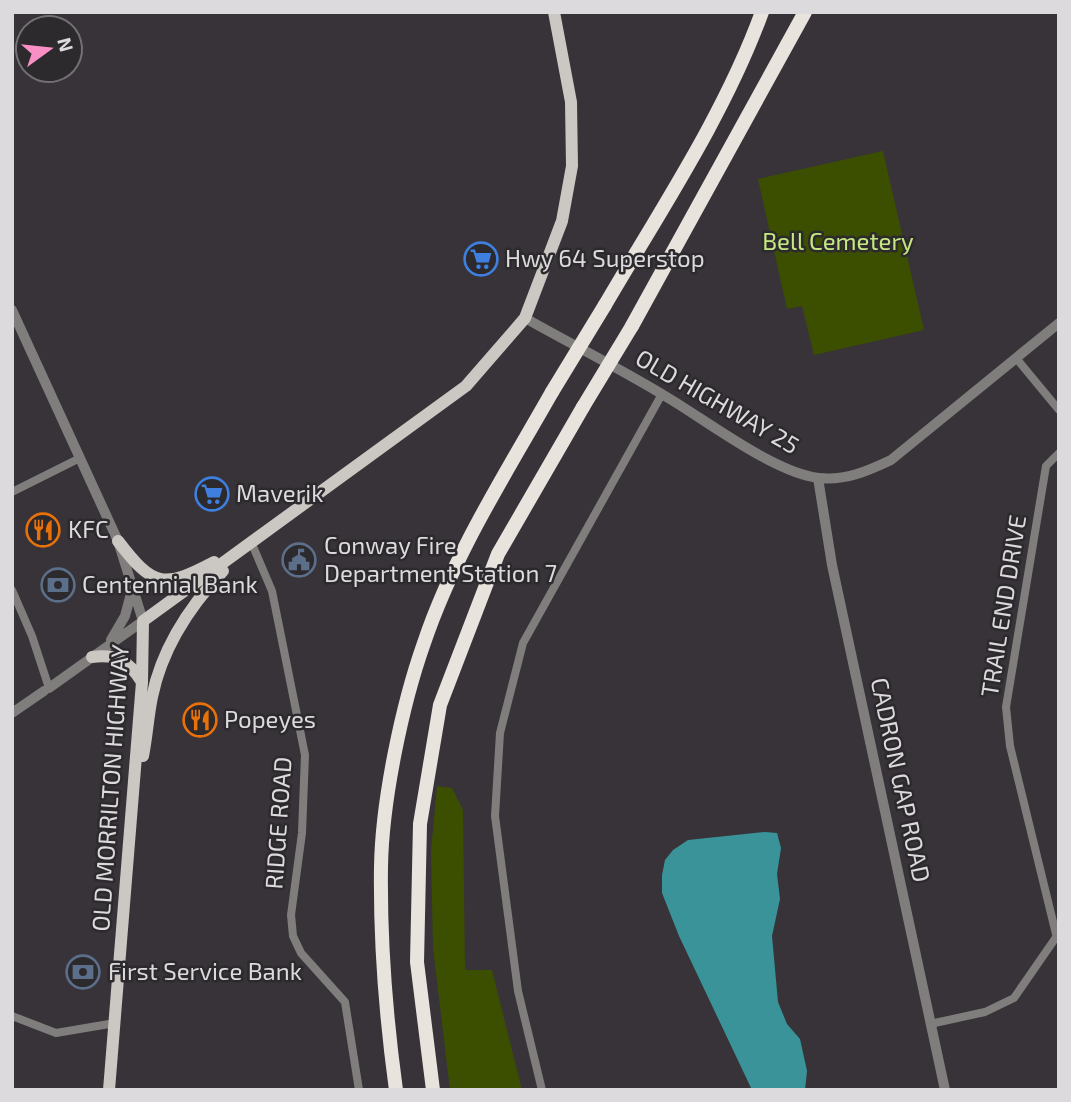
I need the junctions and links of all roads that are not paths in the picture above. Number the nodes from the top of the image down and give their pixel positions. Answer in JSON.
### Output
{"nodes":[{"id":1,"x":554,"y":12,"type":"edge"},
{"id":2,"x":762,"y":12,"type":"edge"},
{"id":3,"x":805,"y":12,"type":"edge"},
{"id":4,"x":12,"y":310,"type":"edge"},
{"id":5,"x":525,"y":318,"type":"junction"},
{"id":6,"x":1059,"y":323,"type":"edge"},
{"id":7,"x":1016,"y":358,"type":"junction"},
{"id":8,"x":662,"y":394,"type":"junction"},
{"id":9,"x":1059,"y":410,"type":"edge"},
{"id":10,"x":1059,"y":453,"type":"edge"},
{"id":11,"x":80,"y":458,"type":"junction"},
{"id":12,"x":818,"y":478,"type":"junction"},
{"id":13,"x":12,"y":492,"type":"edge"},
{"id":14,"x":118,"y":541,"type":"junction"},
{"id":15,"x":253,"y":544,"type":"junction"},
{"id":16,"x":132,"y":582,"type":"junction"},
{"id":17,"x":12,"y":590,"type":"edge"},
{"id":18,"x":143,"y":621,"type":"junction"},
{"id":19,"x":105,"y":646,"type":"junction"},
{"id":20,"x":92,"y":657,"type":"junction"},
{"id":21,"x":142,"y":682,"type":"junction"},
{"id":22,"x":46,"y":689,"type":"junction"},
{"id":23,"x":12,"y":713,"type":"edge"},
{"id":24,"x":131,"y":828,"type":"junction"},
{"id":25,"x":1057,"y":934,"type":"edge"},
{"id":26,"x":12,"y":1016,"type":"edge"},
{"id":27,"x":115,"y":1023,"type":"junction"},
{"id":28,"x":930,"y":1024,"type":"junction"},
{"id":29,"x":110,"y":1090,"type":"edge"},
{"id":30,"x":359,"y":1090,"type":"edge"},
{"id":31,"x":396,"y":1090,"type":"edge"},
{"id":32,"x":433,"y":1090,"type":"edge"},
{"id":33,"x":542,"y":1090,"type":"edge"},
{"id":34,"x":945,"y":1090,"type":"edge"}],
"edges":[{"from":1,"to":5,"type":"main road","name":"OLD MORRILTON HIGHWAY"},
{"from":2,"to":31,"type":"highway","bridge":true},
{"from":3,"to":32,"type":"highway","bridge":true},
{"from":4,"to":11,"type":"street"},
{"from":5,"to":8,"type":"street","name":"OLD HIGHWAY 25"},
{"from":5,"to":15,"type":"main road","name":"OLD MORRILTON HIGHWAY"},
{"from":6,"to":7,"type":"street","name":"OLD HIGHWAY 25"},
{"from":7,"to":9,"type":"street"},
{"from":7,"to":12,"type":"street","name":"OLD HIGHWAY 25"},
{"from":8,"to":12,"type":"street","name":"OLD HIGHWAY 25"},
{"from":8,"to":33,"type":"street"},
{"from":10,"to":25,"type":"street","name":"TRAIL END DRIVE"},
{"from":11,"to":13,"type":"street"},
{"from":11,"to":14,"type":"street"},
{"from":12,"to":28,"type":"street","name":"CADRON GAP ROAD"},
{"from":14,"to":15,"type":"main road"},
{"from":14,"to":16,"type":"street"},
{"from":15,"to":18,"type":"main road","name":"OLD MORRILTON HIGHWAY"},
{"from":15,"to":24,"type":"main road"},
{"from":15,"to":30,"type":"street","name":"RIDGE ROAD"},
{"from":16,"to":18,"type":"street"},
{"from":16,"to":19,"type":"street"},
{"from":17,"to":22,"type":"street"},
{"from":18,"to":19,"type":"street"},
{"from":18,"to":21,"type":"main road","name":"OLD MORRILTON HIGHWAY"},
{"from":19,"to":20,"type":"street"},
{"from":20,"to":21,"type":"main road"},
{"from":20,"to":22,"type":"street"},
{"from":21,"to":24,"type":"main road","name":"OLD MORRILTON HIGHWAY"},
{"from":22,"to":23,"type":"street"},
{"from":24,"to":27,"type":"main road","name":"OLD MORRILTON HIGHWAY"},
{"from":25,"to":28,"type":"street"},
{"from":26,"to":27,"type":"street"},
{"from":27,"to":29,"type":"main road","name":"OLD MORRILTON HIGHWAY"},
{"from":28,"to":34,"type":"street","name":"CADRON GAP ROAD"}]}
